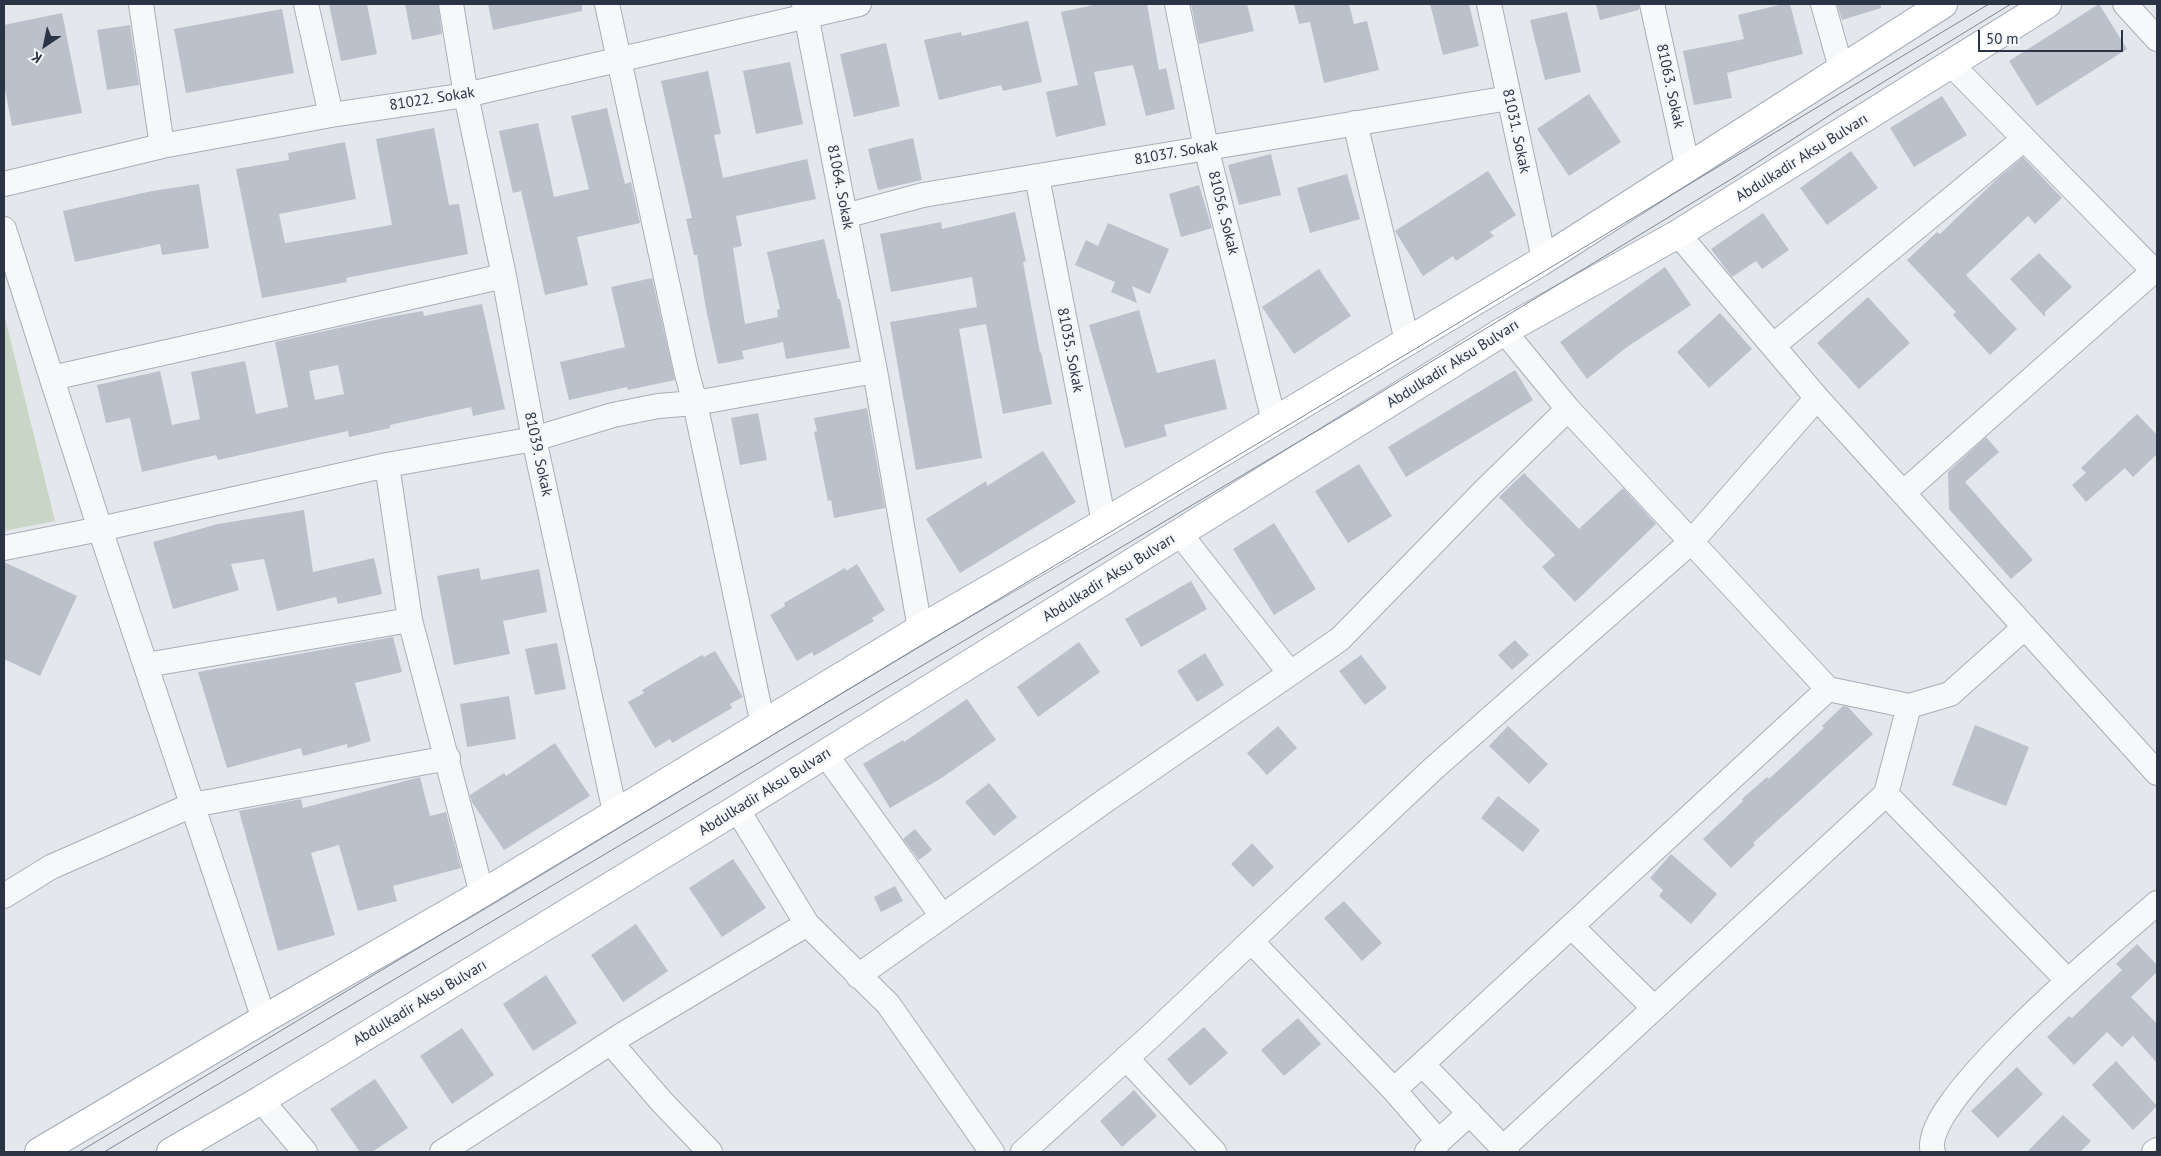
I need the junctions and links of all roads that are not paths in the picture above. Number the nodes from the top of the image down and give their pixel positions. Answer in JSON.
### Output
{"nodes":[{"id":1,"x":142,"y":4,"type":"edge"},
{"id":2,"x":306,"y":4,"type":"edge"},
{"id":3,"x":452,"y":4,"type":"edge"},
{"id":4,"x":607,"y":4,"type":"edge"},
{"id":5,"x":859,"y":4,"type":"edge"},
{"id":6,"x":1177,"y":4,"type":"edge"},
{"id":7,"x":1488,"y":4,"type":"edge"},
{"id":8,"x":1652,"y":4,"type":"edge"},
{"id":9,"x":1823,"y":4,"type":"edge"},
{"id":10,"x":1943,"y":4,"type":"edge"},
{"id":11,"x":2047,"y":4,"type":"edge"},
{"id":12,"x":2125,"y":4,"type":"edge"},
{"id":13,"x":805,"y":9,"type":"edge"},
{"id":14,"x":2157,"y":39,"type":"edge"},
{"id":15,"x":617,"y":60,"type":"junction"},
{"id":16,"x":1952,"y":65,"type":"junction"},
{"id":17,"x":1841,"y":68,"type":"junction"},
{"id":18,"x":466,"y":96,"type":"junction"},
{"id":19,"x":1509,"y":98,"type":"junction"},
{"id":20,"x":331,"y":114,"type":"junction"},
{"id":21,"x":1355,"y":123,"type":"junction"},
{"id":22,"x":2024,"y":139,"type":"junction"},
{"id":23,"x":162,"y":146,"type":"junction"},
{"id":24,"x":1206,"y":147,"type":"junction"},
{"id":25,"x":1688,"y":169,"type":"junction"},
{"id":26,"x":1037,"y":178,"type":"junction"},
{"id":27,"x":4,"y":184,"type":"edge"},
{"id":28,"x":845,"y":216,"type":"junction"},
{"id":29,"x":4,"y":229,"type":"edge"},
{"id":30,"x":1678,"y":234,"type":"junction"},
{"id":31,"x":1544,"y":259,"type":"junction"},
{"id":32,"x":2156,"y":269,"type":"edge"},
{"id":33,"x":504,"y":276,"type":"junction"},
{"id":34,"x":1504,"y":332,"type":"junction"},
{"id":35,"x":1407,"y":341,"type":"junction"},
{"id":36,"x":1774,"y":345,"type":"junction"},
{"id":37,"x":875,"y":371,"type":"junction"},
{"id":38,"x":52,"y":378,"type":"junction"},
{"id":39,"x":1817,"y":398,"type":"junction"},
{"id":40,"x":695,"y":402,"type":"junction"},
{"id":41,"x":1568,"y":409,"type":"junction"},
{"id":42,"x":1274,"y":421,"type":"junction"},
{"id":43,"x":534,"y":439,"type":"junction"},
{"id":44,"x":387,"y":465,"type":"junction"},
{"id":45,"x":1903,"y":493,"type":"junction"},
{"id":46,"x":1104,"y":523,"type":"junction"},
{"id":47,"x":100,"y":529,"type":"junction"},
{"id":48,"x":1180,"y":534,"type":"junction"},
{"id":49,"x":1692,"y":541,"type":"junction"},
{"id":50,"x":4,"y":548,"type":"edge"},
{"id":51,"x":410,"y":620,"type":"junction"},
{"id":52,"x":2025,"y":627,"type":"junction"},
{"id":53,"x":920,"y":629,"type":"junction"},
{"id":54,"x":146,"y":665,"type":"junction"},
{"id":55,"x":1290,"y":673,"type":"junction"},
{"id":56,"x":1828,"y":688,"type":"junction"},
{"id":57,"x":1909,"y":706,"type":"junction"},
{"id":58,"x":763,"y":725,"type":"junction"},
{"id":59,"x":826,"y":755,"type":"junction"},
{"id":60,"x":448,"y":758,"type":"junction"},
{"id":61,"x":2157,"y":774,"type":"edge"},
{"id":62,"x":1886,"y":794,"type":"junction"},
{"id":63,"x":192,"y":805,"type":"junction"},
{"id":64,"x":738,"y":809,"type":"junction"},
{"id":65,"x":615,"y":812,"type":"junction"},
{"id":66,"x":482,"y":894,"type":"junction"},
{"id":67,"x":4,"y":896,"type":"edge"},
{"id":68,"x":2157,"y":903,"type":"edge"},
{"id":69,"x":942,"y":916,"type":"junction"},
{"id":70,"x":807,"y":924,"type":"junction"},
{"id":71,"x":1572,"y":927,"type":"junction"},
{"id":72,"x":1251,"y":941,"type":"junction"},
{"id":73,"x":858,"y":976,"type":"junction"},
{"id":74,"x":2068,"y":981,"type":"junction"},
{"id":75,"x":1654,"y":1008,"type":"junction"},
{"id":76,"x":264,"y":1019,"type":"junction"},
{"id":77,"x":611,"y":1043,"type":"junction"},
{"id":78,"x":1126,"y":1058,"type":"junction"},
{"id":79,"x":1424,"y":1066,"type":"junction"},
{"id":80,"x":1394,"y":1090,"type":"junction"},
{"id":81,"x":261,"y":1100,"type":"junction"},
{"id":82,"x":1470,"y":1114,"type":"junction"},
{"id":83,"x":1433,"y":1147,"type":"edge"},
{"id":84,"x":1505,"y":1150,"type":"edge"},
{"id":85,"x":1928,"y":1150,"type":"edge"},
{"id":86,"x":2157,"y":1150,"type":"edge"},
{"id":87,"x":39,"y":1152,"type":"edge"},
{"id":88,"x":171,"y":1152,"type":"edge"},
{"id":89,"x":305,"y":1152,"type":"edge"},
{"id":90,"x":442,"y":1152,"type":"edge"},
{"id":91,"x":710,"y":1152,"type":"edge"},
{"id":92,"x":992,"y":1152,"type":"edge"},
{"id":93,"x":1023,"y":1152,"type":"edge"},
{"id":94,"x":1214,"y":1152,"type":"edge"},
{"id":95,"x":2154,"y":1152,"type":"edge"}],
"edges":[{"from":1,"to":23,"type":"street"},
{"from":2,"to":20,"type":"street"},
{"from":3,"to":18,"type":"street","name":"81039. Sokak"},
{"from":4,"to":15,"type":"street"},
{"from":5,"to":13,"type":"street","name":"81022. Sokak"},
{"from":6,"to":24,"type":"street","name":"81056. Sokak"},
{"from":7,"to":19,"type":"street","name":"81031. Sokak"},
{"from":8,"to":25,"type":"street","name":"81063. Sokak"},
{"from":9,"to":17,"type":"street"},
{"from":10,"to":17,"type":"main road"},
{"from":11,"to":16,"type":"main road","name":"Abdulkadir Aksu Bulvarı"},
{"from":12,"to":14,"type":"street"},
{"from":13,"to":15,"type":"street","name":"81022. Sokak"},
{"from":13,"to":28,"type":"street","name":"81064. Sokak"},
{"from":15,"to":18,"type":"street","name":"81022. Sokak"},
{"from":15,"to":40,"type":"street"},
{"from":16,"to":22,"type":"street"},
{"from":16,"to":30,"type":"main road","name":"Abdulkadir Aksu Bulvarı"},
{"from":17,"to":25,"type":"main road"},
{"from":18,"to":20,"type":"street","name":"81022. Sokak"},
{"from":18,"to":33,"type":"street","name":"81039. Sokak"},
{"from":19,"to":21,"type":"street","name":"81037. Sokak"},
{"from":19,"to":31,"type":"street","name":"81031. Sokak"},
{"from":20,"to":23,"type":"street","name":"81022. Sokak"},
{"from":21,"to":24,"type":"street","name":"81037. Sokak"},
{"from":21,"to":35,"type":"street"},
{"from":22,"to":32,"type":"street"},
{"from":22,"to":36,"type":"street"},
{"from":23,"to":27,"type":"street","name":"81022. Sokak"},
{"from":24,"to":26,"type":"street","name":"81037. Sokak"},
{"from":24,"to":42,"type":"street","name":"81056. Sokak"},
{"from":25,"to":31,"type":"main road"},
{"from":26,"to":28,"type":"street","name":"81037. Sokak"},
{"from":26,"to":46,"type":"street","name":"81035. Sokak"},
{"from":28,"to":37,"type":"street","name":"81064. Sokak"},
{"from":29,"to":38,"type":"street"},
{"from":30,"to":34,"type":"main road","name":"Abdulkadir Aksu Bulvarı"},
{"from":30,"to":36,"type":"street"},
{"from":31,"to":35,"type":"main road"},
{"from":32,"to":45,"type":"street"},
{"from":33,"to":38,"type":"street"},
{"from":33,"to":43,"type":"street","name":"81039. Sokak"},
{"from":34,"to":41,"type":"street"},
{"from":34,"to":48,"type":"main road","name":"Abdulkadir Aksu Bulvarı"},
{"from":35,"to":42,"type":"main road"},
{"from":36,"to":39,"type":"street"},
{"from":37,"to":40,"type":"street"},
{"from":37,"to":53,"type":"street","name":"81064. Sokak"},
{"from":38,"to":47,"type":"street"},
{"from":39,"to":45,"type":"street"},
{"from":39,"to":49,"type":"street"},
{"from":40,"to":43,"type":"street"},
{"from":40,"to":58,"type":"street"},
{"from":41,"to":49,"type":"street"},
{"from":41,"to":55,"type":"street"},
{"from":42,"to":46,"type":"main road"},
{"from":43,"to":44,"type":"street"},
{"from":43,"to":65,"type":"street","name":"81039. Sokak"},
{"from":44,"to":47,"type":"street"},
{"from":44,"to":51,"type":"street"},
{"from":45,"to":52,"type":"street"},
{"from":46,"to":53,"type":"main road"},
{"from":47,"to":50,"type":"street"},
{"from":47,"to":54,"type":"street"},
{"from":48,"to":55,"type":"street"},
{"from":48,"to":59,"type":"main road","name":"Abdulkadir Aksu Bulvarı"},
{"from":49,"to":56,"type":"street"},
{"from":49,"to":72,"type":"street"},
{"from":51,"to":54,"type":"street"},
{"from":51,"to":60,"type":"street"},
{"from":52,"to":57,"type":"street"},
{"from":52,"to":61,"type":"street"},
{"from":53,"to":58,"type":"main road"},
{"from":54,"to":63,"type":"street"},
{"from":55,"to":69,"type":"street"},
{"from":56,"to":57,"type":"street"},
{"from":56,"to":71,"type":"street"},
{"from":57,"to":62,"type":"street"},
{"from":58,"to":65,"type":"main road"},
{"from":59,"to":64,"type":"main road","name":"Abdulkadir Aksu Bulvarı"},
{"from":59,"to":69,"type":"street"},
{"from":60,"to":63,"type":"street"},
{"from":60,"to":66,"type":"street"},
{"from":62,"to":74,"type":"street"},
{"from":62,"to":75,"type":"street"},
{"from":63,"to":67,"type":"street"},
{"from":63,"to":76,"type":"street"},
{"from":64,"to":70,"type":"street"},
{"from":64,"to":81,"type":"main road","name":"Abdulkadir Aksu Bulvarı"},
{"from":65,"to":66,"type":"main road"},
{"from":66,"to":76,"type":"main road"},
{"from":68,"to":74,"type":"street"},
{"from":69,"to":73,"type":"street"},
{"from":70,"to":73,"type":"street"},
{"from":70,"to":77,"type":"street"},
{"from":71,"to":75,"type":"street"},
{"from":71,"to":79,"type":"street"},
{"from":72,"to":78,"type":"street"},
{"from":72,"to":80,"type":"street"},
{"from":73,"to":92,"type":"street"},
{"from":74,"to":85,"type":"street"},
{"from":75,"to":84,"type":"street"},
{"from":76,"to":87,"type":"main road"},
{"from":77,"to":90,"type":"street"},
{"from":77,"to":91,"type":"street"},
{"from":78,"to":93,"type":"street"},
{"from":78,"to":94,"type":"street"},
{"from":79,"to":80,"type":"street"},
{"from":79,"to":82,"type":"street"},
{"from":80,"to":83,"type":"street"},
{"from":81,"to":88,"type":"main road","name":"Abdulkadir Aksu Bulvarı"},
{"from":81,"to":89,"type":"street"},
{"from":82,"to":83,"type":"street"},
{"from":82,"to":84,"type":"street"},
{"from":86,"to":95,"type":"street"}]}
